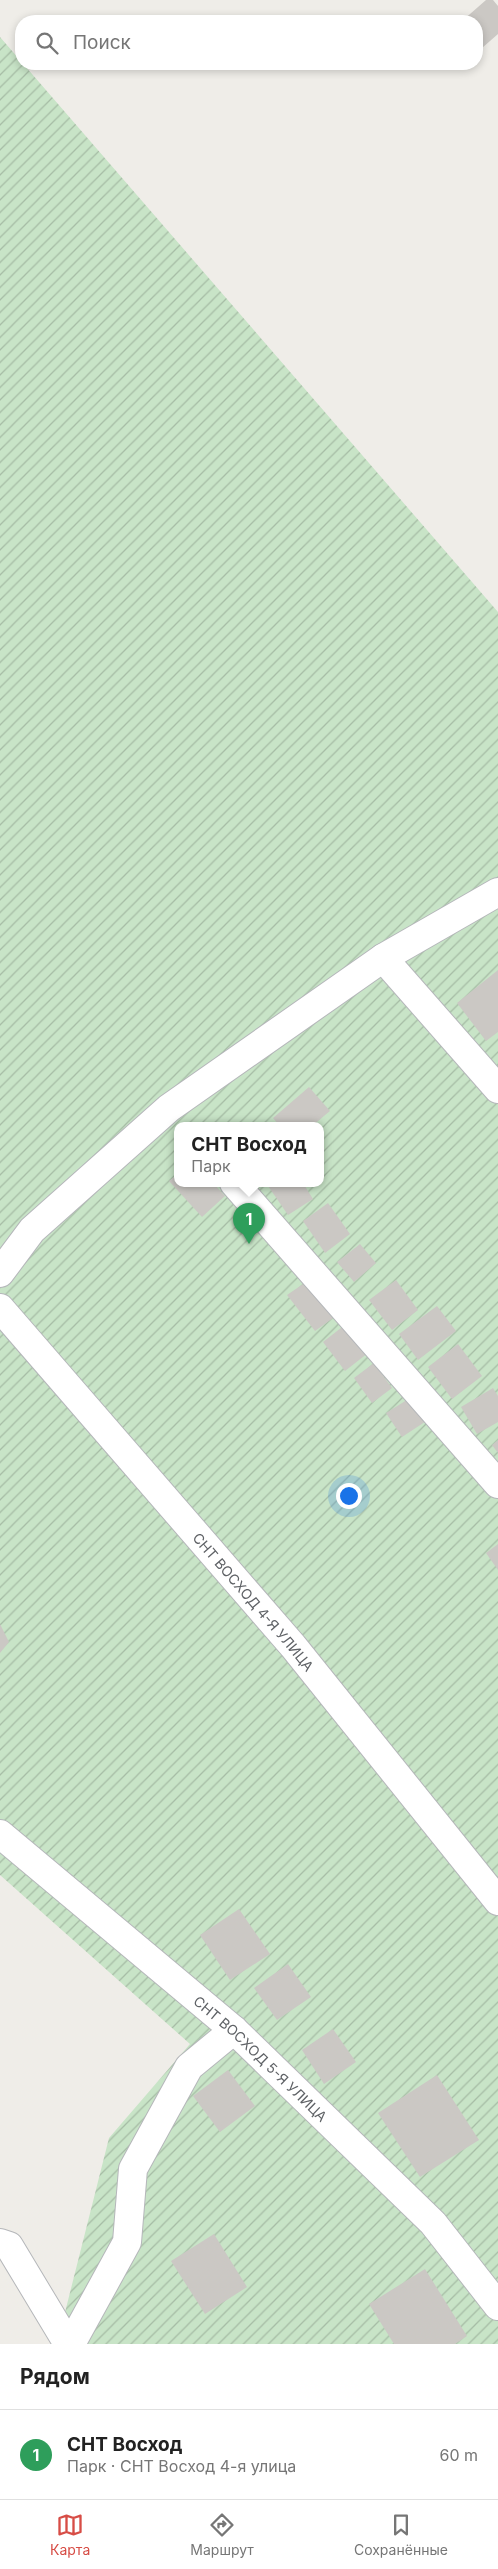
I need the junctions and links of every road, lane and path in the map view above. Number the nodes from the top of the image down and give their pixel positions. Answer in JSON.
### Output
{"nodes":[{"id":1,"x":498,"y":892,"type":"edge"},
{"id":2,"x":383,"y":958,"type":"junction"},
{"id":3,"x":498,"y":1089,"type":"edge"},
{"id":4,"x":176,"y":1117,"type":"edge"},
{"id":5,"x":238,"y":1187,"type":"edge"},
{"id":6,"x":0,"y":1273,"type":"edge"},
{"id":7,"x":0,"y":1308,"type":"edge"},
{"id":8,"x":498,"y":1484,"type":"edge"},
{"id":9,"x":0,"y":1834,"type":"edge"},
{"id":10,"x":498,"y":1901,"type":"edge"},
{"id":11,"x":234,"y":2030,"type":"junction"},
{"id":12,"x":0,"y":2242,"type":"edge"},
{"id":13,"x":498,"y":2306,"type":"edge"},
{"id":14,"x":69,"y":2344,"type":"edge"}],
"edges":[{"from":1,"to":2,"type":"street"},
{"from":2,"to":3,"type":"street"},
{"from":2,"to":4,"type":"street"},
{"from":4,"to":6,"type":"street"},
{"from":5,"to":8,"type":"street"},
{"from":7,"to":10,"type":"street","name":"СНТ ВОСХОД 4-Я УЛИЦА"},
{"from":9,"to":11,"type":"street","name":"СНТ ВОСХОД 5-Я УЛИЦА"},
{"from":11,"to":13,"type":"street","name":"СНТ ВОСХОД 5-Я УЛИЦА"},
{"from":11,"to":14,"type":"street"},
{"from":12,"to":14,"type":"street"}]}
